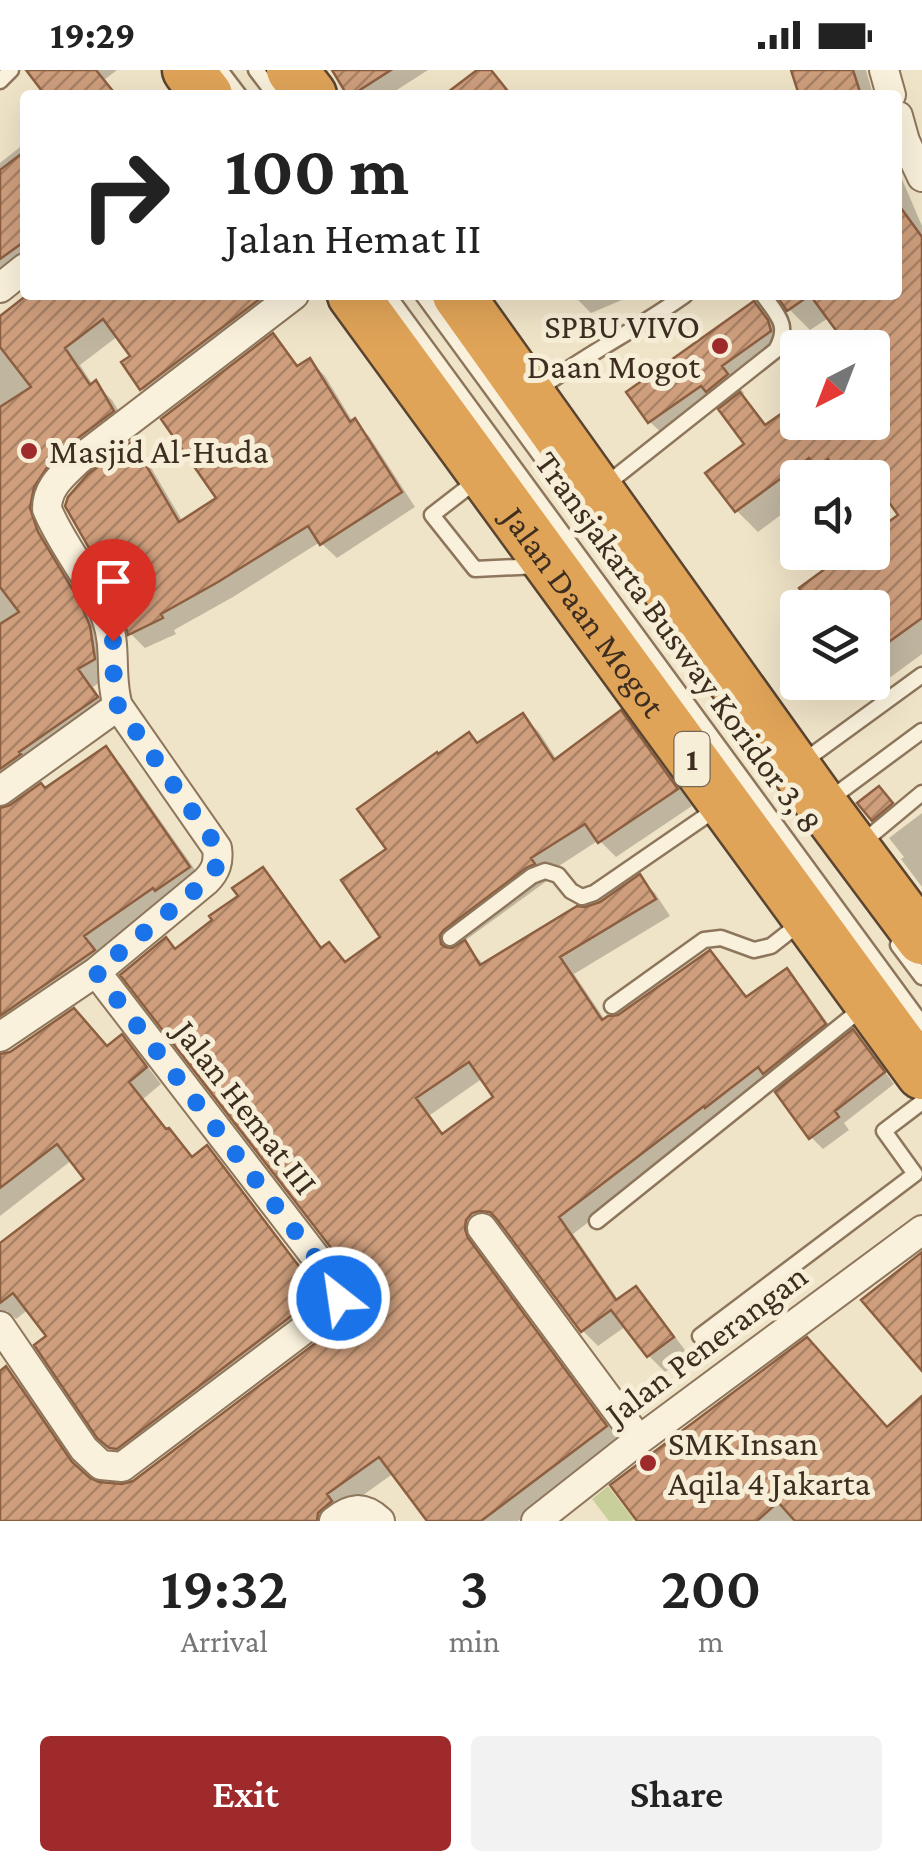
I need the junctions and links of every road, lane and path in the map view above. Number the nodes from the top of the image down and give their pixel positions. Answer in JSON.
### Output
{"nodes":[{"id":1,"x":11,"y":70,"type":"edge"},
{"id":2,"x":188,"y":70,"type":"edge"},
{"id":3,"x":220,"y":70,"type":"edge"},
{"id":4,"x":256,"y":70,"type":"edge"},
{"id":5,"x":292,"y":70,"type":"edge"},
{"id":6,"x":0,"y":80,"type":"edge"},
{"id":7,"x":203,"y":90,"type":"edge"},
{"id":8,"x":235,"y":90,"type":"edge"},
{"id":9,"x":271,"y":90,"type":"edge"},
{"id":10,"x":307,"y":90,"type":"edge"},
{"id":11,"x":902,"y":131,"type":"edge"},
{"id":12,"x":922,"y":176,"type":"edge"},
{"id":13,"x":20,"y":272,"type":"edge"},
{"id":14,"x":0,"y":288,"type":"edge"},
{"id":15,"x":287,"y":300,"type":"edge"},
{"id":16,"x":358,"y":300,"type":"edge"},
{"id":17,"x":392,"y":300,"type":"edge"},
{"id":18,"x":425,"y":300,"type":"edge"},
{"id":19,"x":459,"y":300,"type":"edge"},
{"id":20,"x":678,"y":300,"type":"edge"},
{"id":21,"x":767,"y":300,"type":"edge"},
{"id":22,"x":494,"y":431,"type":"junction"},
{"id":23,"x":562,"y":525,"type":"junction"},
{"id":24,"x":643,"y":596,"type":"dead end"},
{"id":25,"x":922,"y":675,"type":"edge"},
{"id":26,"x":118,"y":706,"type":"junction"},
{"id":27,"x":922,"y":731,"type":"edge"},
{"id":28,"x":808,"y":787,"type":"junction"},
{"id":29,"x":0,"y":791,"type":"edge"},
{"id":30,"x":922,"y":793,"type":"edge"},
{"id":31,"x":724,"y":803,"type":"junction"},
{"id":32,"x":854,"y":848,"type":"junction"},
{"id":33,"x":807,"y":916,"type":"junction"},
{"id":34,"x":903,"y":932,"type":"edge"},
{"id":35,"x":450,"y":938,"type":"dead end"},
{"id":36,"x":96,"y":972,"type":"junction"},
{"id":37,"x":922,"y":978,"type":"edge"},
{"id":38,"x":870,"y":1003,"type":"junction"},
{"id":39,"x":612,"y":1006,"type":"dead end"},
{"id":40,"x":922,"y":1024,"type":"edge"},
{"id":41,"x":0,"y":1037,"type":"edge"},
{"id":42,"x":922,"y":1074,"type":"edge"},
{"id":43,"x":922,"y":1102,"type":"edge"},
{"id":44,"x":597,"y":1221,"type":"dead end"},
{"id":45,"x":482,"y":1228,"type":"dead end"},
{"id":46,"x":922,"y":1230,"type":"edge"},
{"id":47,"x":0,"y":1326,"type":"edge"},
{"id":48,"x":700,"y":1336,"type":"dead end"},
{"id":49,"x":639,"y":1440,"type":"junction"},
{"id":50,"x":334,"y":1521,"type":"edge"},
{"id":51,"x":380,"y":1521,"type":"edge"},
{"id":52,"x":536,"y":1521,"type":"edge"}],
"edges":[{"from":1,"to":6,"type":"lane"},
{"from":2,"to":7,"type":"highway"},
{"from":3,"to":8,"type":"lane"},
{"from":4,"to":9,"type":"lane"},
{"from":5,"to":10,"type":"highway"},
{"from":11,"to":12,"type":"street"},
{"from":13,"to":14,"type":"street"},
{"from":15,"to":26,"type":"street"},
{"from":16,"to":22,"type":"highway","name":"Jalan Daan Mogot","number":"1"},
{"from":17,"to":22,"type":"lane"},
{"from":18,"to":22,"type":"lane"},
{"from":19,"to":22,"type":"highway","name":"Jalan Daan Mogot","number":"1"},
{"from":20,"to":22,"type":"lane"},
{"from":21,"to":23,"type":"lane"},
{"from":22,"to":23,"type":"highway","name":"Jalan Daan Mogot","number":"1"},
{"from":22,"to":23,"type":"highway","name":"Jalan Daan Mogot","number":"1"},
{"from":22,"to":23,"type":"lane"},
{"from":23,"to":24,"type":"lane","name":"Transjakarta Busway Koridor 3, 8"},
{"from":23,"to":28,"type":"highway","name":"Jalan Daan Mogot","number":"1"},
{"from":23,"to":31,"type":"highway","name":"Jalan Daan Mogot","number":"1"},
{"from":23,"to":40,"type":"lane","name":"Transjakarta Busway Koridor 3, 8"},
{"from":25,"to":28,"type":"lane"},
{"from":26,"to":29,"type":"street"},
{"from":26,"to":36,"type":"street"},
{"from":27,"to":28,"type":"lane"},
{"from":28,"to":32,"type":"highway","name":"Jalan Daan Mogot","number":"1"},
{"from":30,"to":32,"type":"lane"},
{"from":31,"to":33,"type":"highway","name":"Jalan Daan Mogot","number":"1"},
{"from":31,"to":35,"type":"lane"},
{"from":32,"to":34,"type":"highway","name":"Jalan Daan Mogot","number":"1"},
{"from":33,"to":38,"type":"highway","name":"Jalan Daan Mogot","number":"1"},
{"from":33,"to":39,"type":"lane"},
{"from":34,"to":37,"type":"lane"},
{"from":36,"to":41,"type":"street"},
{"from":36,"to":47,"type":"street","name":"Jalan Hemat III"},
{"from":38,"to":42,"type":"highway","name":"Jalan Daan Mogot","number":"1"},
{"from":38,"to":44,"type":"lane"},
{"from":43,"to":48,"type":"lane"},
{"from":45,"to":49,"type":"street"},
{"from":46,"to":49,"type":"street","name":"Jalan Penerangan"},
{"from":49,"to":52,"type":"street","name":"Jalan Penerangan"},
{"from":50,"to":51,"type":"street"}]}
